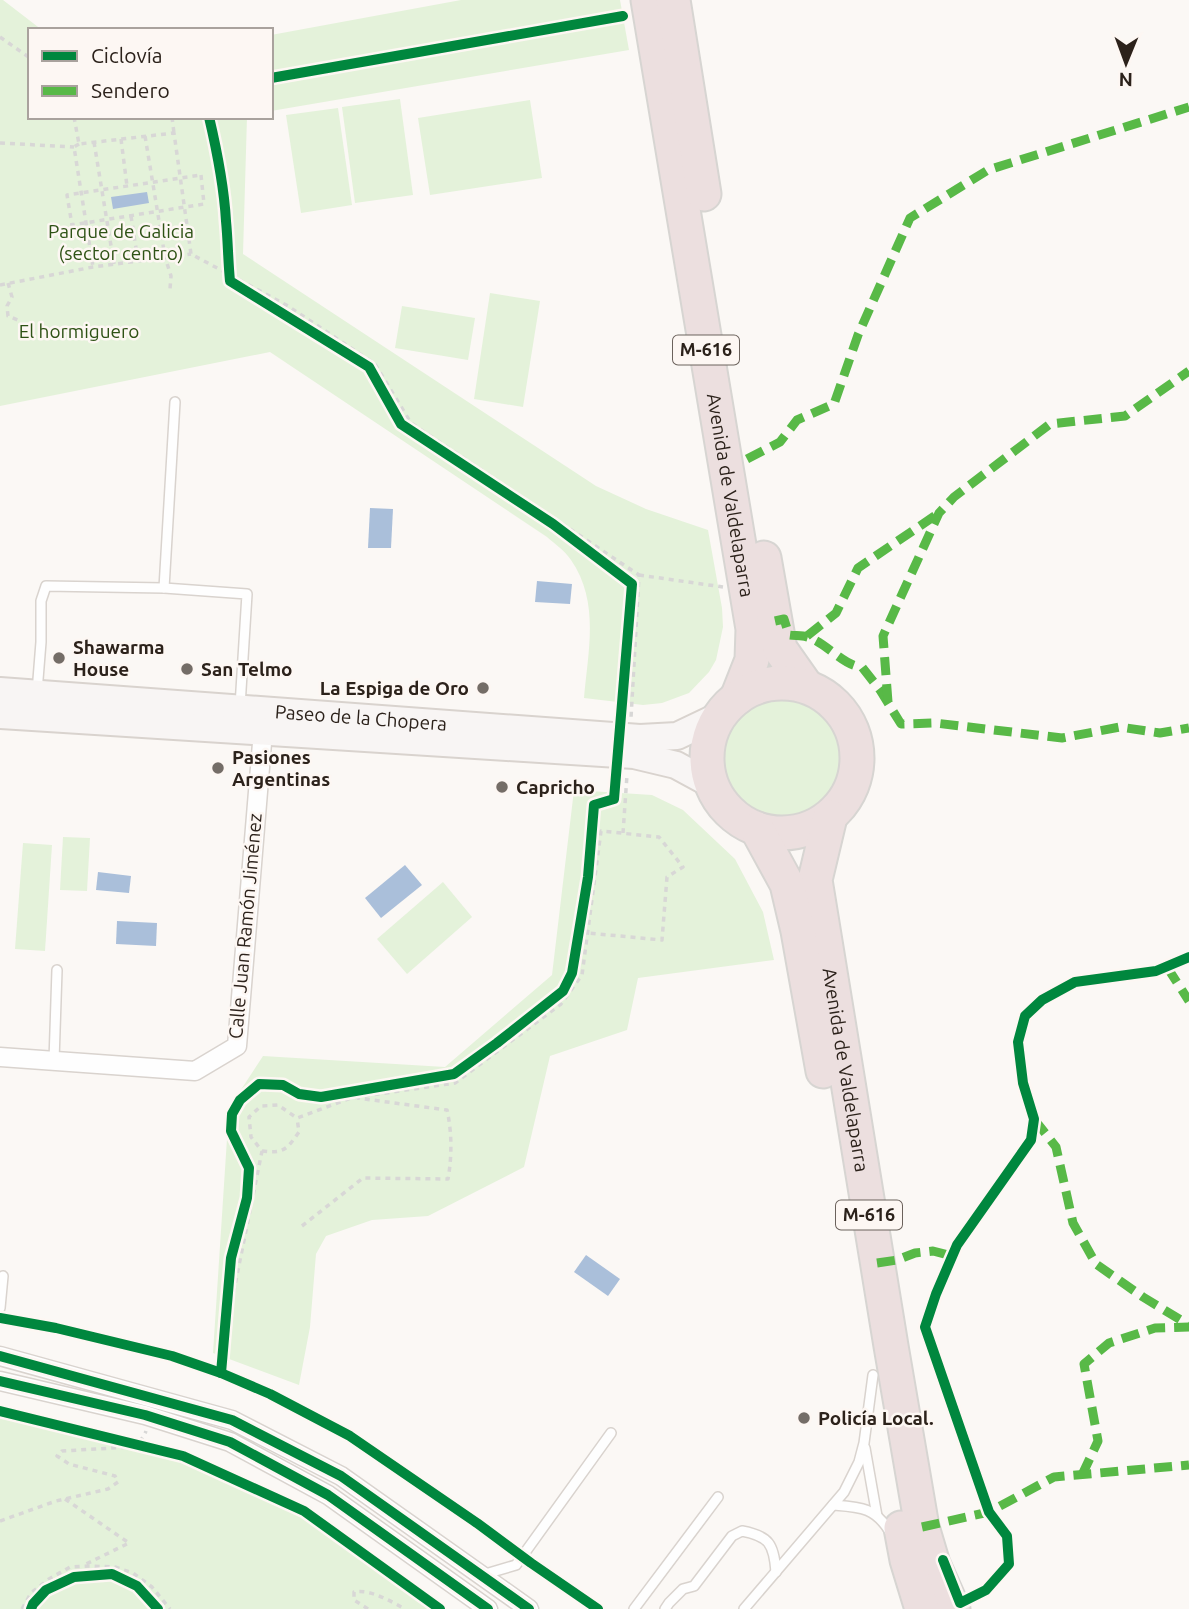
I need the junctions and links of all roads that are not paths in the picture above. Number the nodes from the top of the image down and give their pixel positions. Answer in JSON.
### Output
{"nodes":[{"id":1,"x":648,"y":0,"type":"edge"},
{"id":2,"x":673,"y":0,"type":"edge"},
{"id":3,"x":175,"y":402,"type":"dead end"},
{"id":4,"x":164,"y":588,"type":"junction"},
{"id":5,"x":806,"y":686,"type":"junction"},
{"id":6,"x":0,"y":691,"type":"edge"},
{"id":7,"x":37,"y":693,"type":"junction"},
{"id":8,"x":728,"y":707,"type":"junction"},
{"id":9,"x":240,"y":708,"type":"junction"},
{"id":10,"x":0,"y":715,"type":"edge"},
{"id":11,"x":263,"y":731,"type":"junction"},
{"id":12,"x":624,"y":745,"type":"junction"},
{"id":13,"x":711,"y":784,"type":"junction"},
{"id":14,"x":830,"y":817,"type":"junction"},
{"id":15,"x":757,"y":829,"type":"junction"},
{"id":16,"x":57,"y":970,"type":"dead end"},
{"id":17,"x":0,"y":1058,"type":"edge"},
{"id":18,"x":54,"y":1061,"type":"junction"},
{"id":19,"x":3,"y":1276,"type":"dead end"},
{"id":20,"x":0,"y":1308,"type":"edge"},
{"id":21,"x":0,"y":1356,"type":"edge"},
{"id":22,"x":873,"y":1375,"type":"junction"},
{"id":23,"x":0,"y":1381,"type":"edge"},
{"id":24,"x":611,"y":1433,"type":"dead end"},
{"id":25,"x":864,"y":1443,"type":"junction"},
{"id":26,"x":718,"y":1497,"type":"dead end"},
{"id":27,"x":833,"y":1505,"type":"junction"},
{"id":28,"x":877,"y":1516,"type":"junction"},
{"id":29,"x":907,"y":1560,"type":"junction"},
{"id":30,"x":776,"y":1572,"type":"junction"},
{"id":31,"x":480,"y":1576,"type":"junction"},
{"id":32,"x":488,"y":1609,"type":"edge"},
{"id":33,"x":529,"y":1609,"type":"edge"},
{"id":34,"x":634,"y":1609,"type":"edge"},
{"id":35,"x":665,"y":1609,"type":"edge"},
{"id":36,"x":744,"y":1609,"type":"edge"},
{"id":37,"x":922,"y":1609,"type":"edge"},
{"id":38,"x":953,"y":1609,"type":"edge"}],
"edges":[{"from":1,"to":8,"type":"highway","name":"Avenida de Valdelaparra","number":"M-616"},
{"from":2,"to":5,"type":"highway","name":"Avenida de Valdelaparra","number":"M-616"},
{"from":3,"to":4,"type":"lane"},
{"from":4,"to":7,"type":"lane"},
{"from":4,"to":9,"type":"lane"},
{"from":5,"to":8,"type":"highway","number":"M-616"},
{"from":5,"to":14,"type":"highway","number":"M-616"},
{"from":6,"to":7,"type":"main road","name":"Paseo de la Chopera"},
{"from":7,"to":9,"type":"main road","name":"Paseo de la Chopera"},
{"from":8,"to":12,"type":"main road","name":"Paseo de la Chopera"},
{"from":8,"to":13,"type":"highway","number":"M-616"},
{"from":9,"to":12,"type":"main road","name":"Paseo de la Chopera"},
{"from":10,"to":11,"type":"main road","name":"Paseo de la Chopera"},
{"from":11,"to":12,"type":"main road","name":"Paseo de la Chopera"},
{"from":11,"to":18,"type":"street","name":"Calle Juan Ramón Jiménez"},
{"from":12,"to":13,"type":"main road","name":"Paseo de la Chopera"},
{"from":13,"to":15,"type":"highway","number":"M-616"},
{"from":14,"to":15,"type":"highway","number":"M-616"},
{"from":14,"to":38,"type":"highway","name":"Avenida de Valdelaparra","number":"M-616"},
{"from":15,"to":22,"type":"highway","name":"Avenida de Valdelaparra","number":"M-616"},
{"from":16,"to":18,"type":"lane"},
{"from":17,"to":18,"type":"street","name":"Calle Juan Ramón Jiménez"},
{"from":19,"to":20,"type":"lane"},
{"from":21,"to":31,"type":"street"},
{"from":22,"to":25,"type":"lane"},
{"from":22,"to":29,"type":"highway","name":"Avenida de Valdelaparra","number":"M-616"},
{"from":23,"to":32,"type":"street"},
{"from":24,"to":31,"type":"lane"},
{"from":25,"to":27,"type":"lane"},
{"from":25,"to":28,"type":"lane"},
{"from":26,"to":34,"type":"lane"},
{"from":27,"to":28,"type":"lane"},
{"from":27,"to":30,"type":"lane"},
{"from":28,"to":29,"type":"lane"},
{"from":29,"to":37,"type":"highway","name":"Avenida de Valdelaparra","number":"M-616"},
{"from":30,"to":35,"type":"lane"},
{"from":30,"to":36,"type":"lane"},
{"from":31,"to":33,"type":"street"}]}
